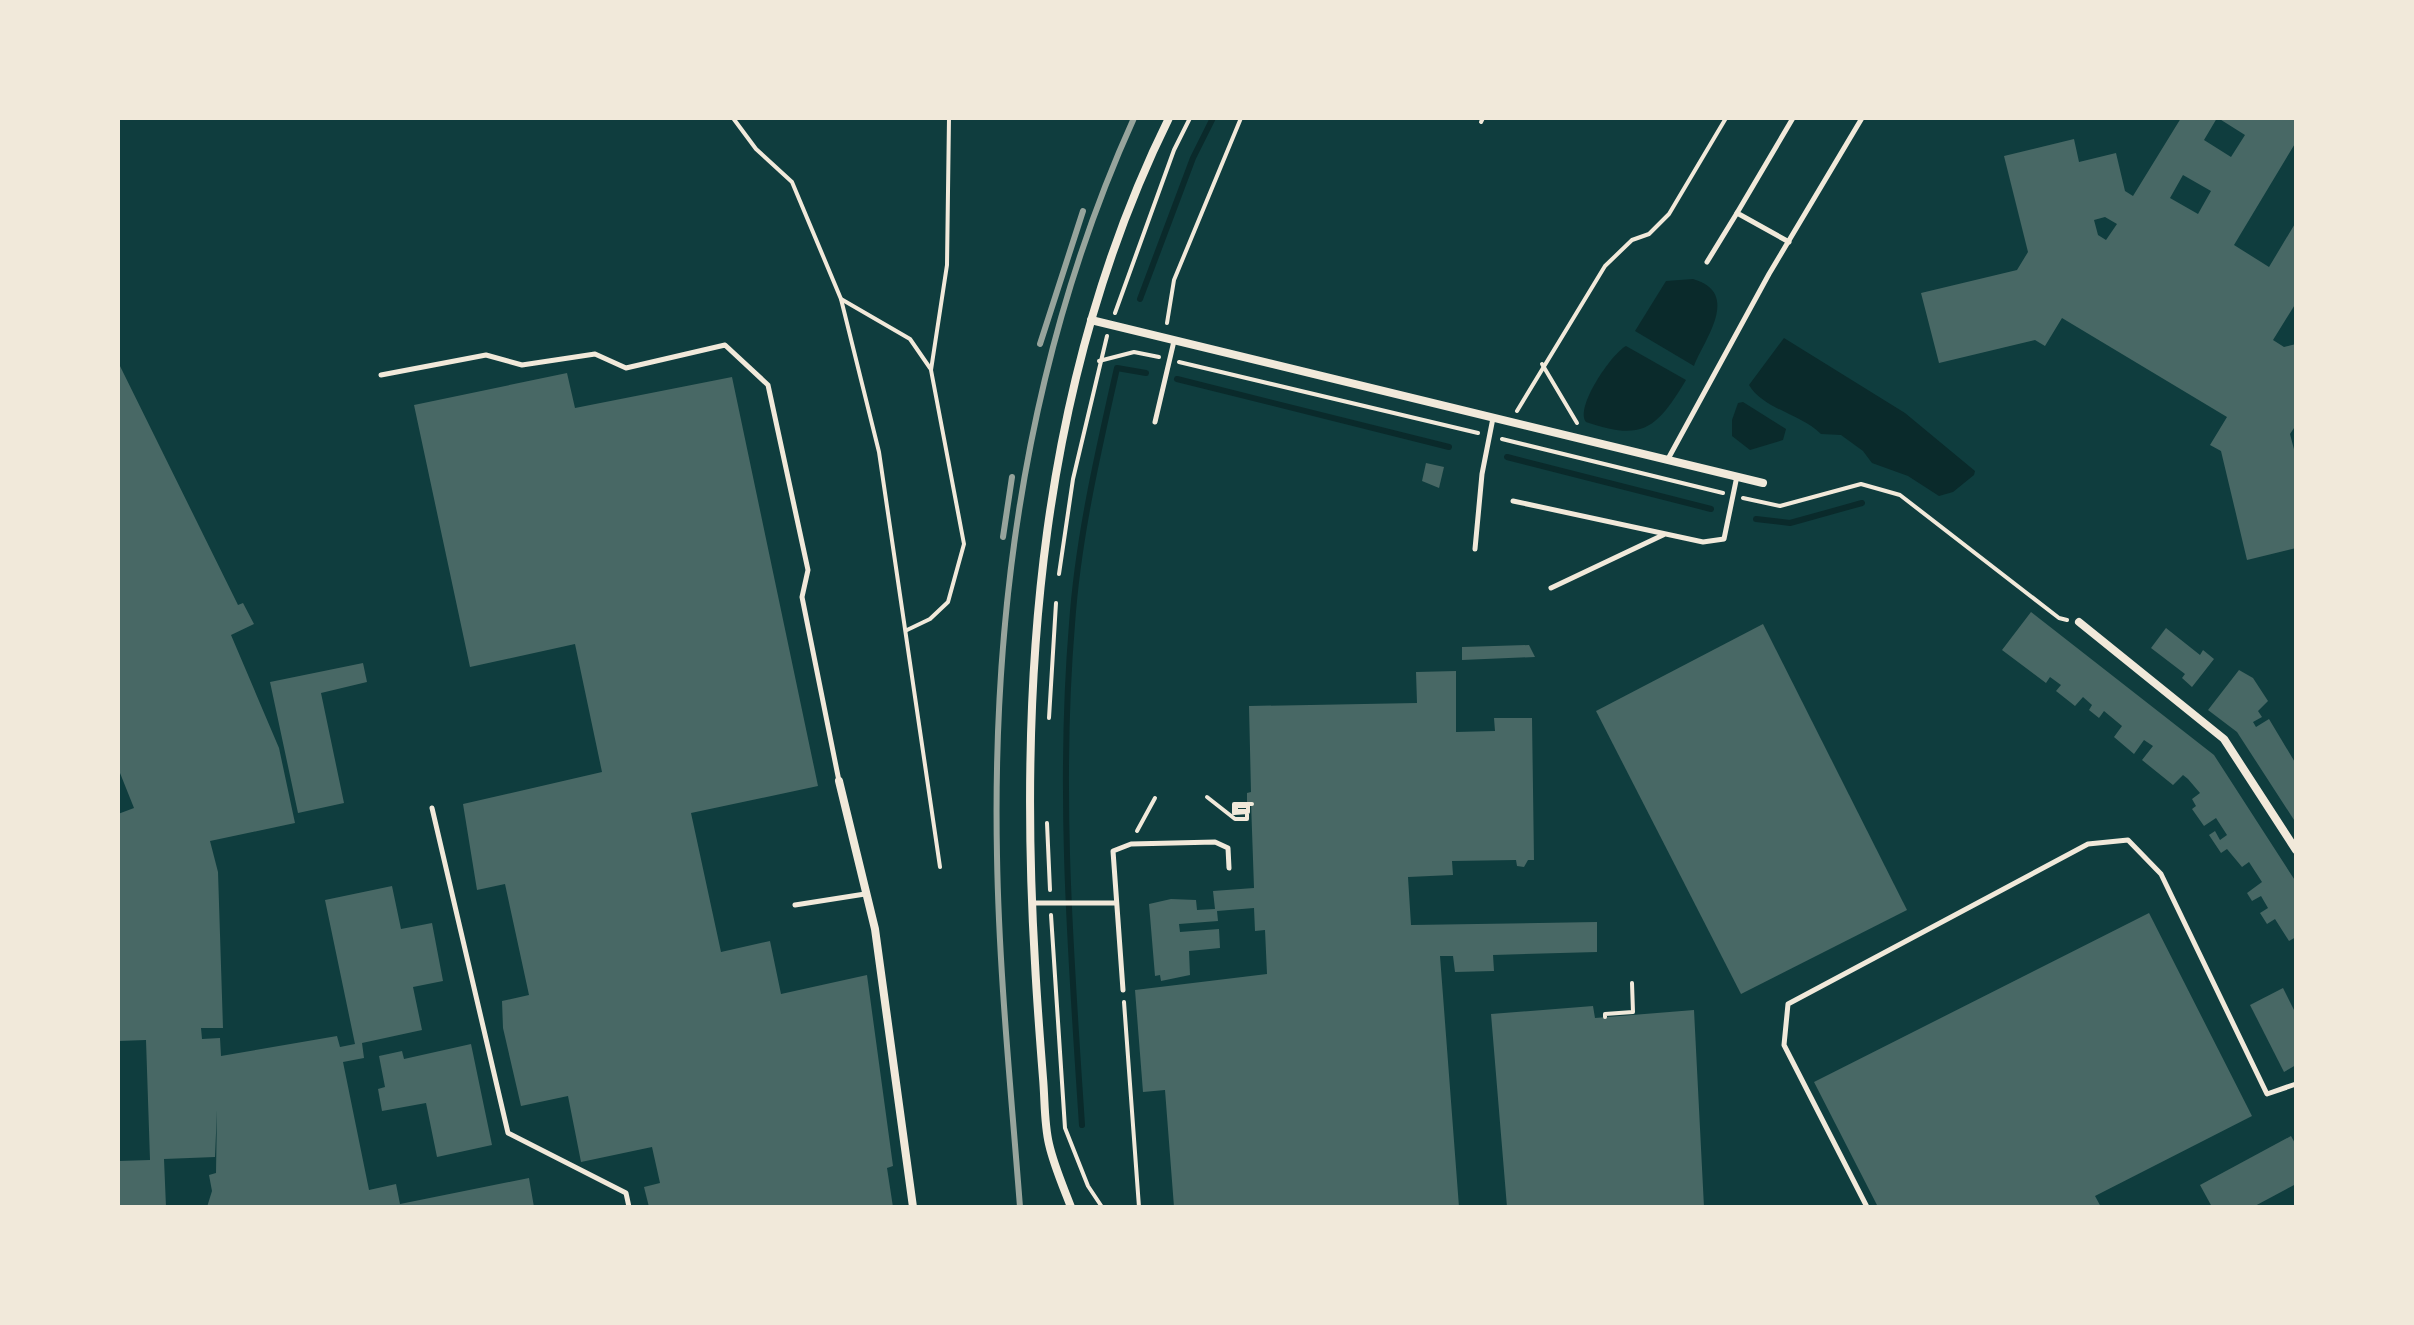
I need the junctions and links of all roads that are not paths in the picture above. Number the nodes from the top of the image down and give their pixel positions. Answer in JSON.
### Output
{"nodes":[{"id":1,"x":1169,"y":118,"type":"edge"},
{"id":2,"x":1793,"y":118,"type":"edge"},
{"id":3,"x":1862,"y":118,"type":"edge"},
{"id":4,"x":1737,"y":213,"type":"junction"},
{"id":5,"x":1789,"y":242,"type":"junction"},
{"id":6,"x":1707,"y":262,"type":"dead end"},
{"id":7,"x":1091,"y":320,"type":"junction"},
{"id":8,"x":1174,"y":340,"type":"junction"},
{"id":9,"x":381,"y":375,"type":"dead end"},
{"id":10,"x":1494,"y":417,"type":"junction"},
{"id":11,"x":1155,"y":422,"type":"dead end"},
{"id":12,"x":1668,"y":459,"type":"junction"},
{"id":13,"x":1737,"y":475,"type":"junction"},
{"id":14,"x":1763,"y":483,"type":"dead end"},
{"id":15,"x":1513,"y":501,"type":"dead end"},
{"id":16,"x":1664,"y":535,"type":"junction"},
{"id":17,"x":1475,"y":549,"type":"dead end"},
{"id":18,"x":1551,"y":588,"type":"dead end"},
{"id":19,"x":2079,"y":622,"type":"road end"},
{"id":20,"x":839,"y":781,"type":"joint"},
{"id":21,"x":432,"y":808,"type":"dead end"},
{"id":22,"x":2296,"y":850,"type":"edge"},
{"id":23,"x":1229,"y":868,"type":"dead end"},
{"id":24,"x":865,"y":894,"type":"junction"},
{"id":25,"x":1031,"y":903,"type":"junction"},
{"id":26,"x":1115,"y":903,"type":"junction"},
{"id":27,"x":795,"y":905,"type":"dead end"},
{"id":28,"x":1123,"y":990,"type":"road end"},
{"id":29,"x":2296,"y":1084,"type":"edge"},
{"id":30,"x":629,"y":1207,"type":"edge"},
{"id":31,"x":913,"y":1207,"type":"edge"},
{"id":32,"x":1071,"y":1207,"type":"edge"},
{"id":33,"x":1867,"y":1207,"type":"edge"}],
"edges":[{"from":1,"to":7,"type":"street"},
{"from":2,"to":4,"type":"lane"},
{"from":3,"to":5,"type":"lane"},
{"from":4,"to":5,"type":"lane"},
{"from":4,"to":6,"type":"lane"},
{"from":5,"to":12,"type":"lane"},
{"from":7,"to":8,"type":"street"},
{"from":7,"to":25,"type":"street"},
{"from":8,"to":10,"type":"street"},
{"from":8,"to":11,"type":"lane"},
{"from":9,"to":20,"type":"lane"},
{"from":10,"to":12,"type":"street"},
{"from":10,"to":17,"type":"lane"},
{"from":12,"to":13,"type":"street"},
{"from":13,"to":14,"type":"street"},
{"from":13,"to":16,"type":"lane"},
{"from":15,"to":16,"type":"lane"},
{"from":16,"to":18,"type":"lane"},
{"from":19,"to":22,"type":"street"},
{"from":20,"to":24,"type":"street"},
{"from":21,"to":30,"type":"lane"},
{"from":23,"to":26,"type":"lane"},
{"from":24,"to":27,"type":"lane"},
{"from":24,"to":31,"type":"street"},
{"from":25,"to":26,"type":"lane"},
{"from":25,"to":32,"type":"street"},
{"from":26,"to":28,"type":"lane"},
{"from":29,"to":33,"type":"lane"}]}
